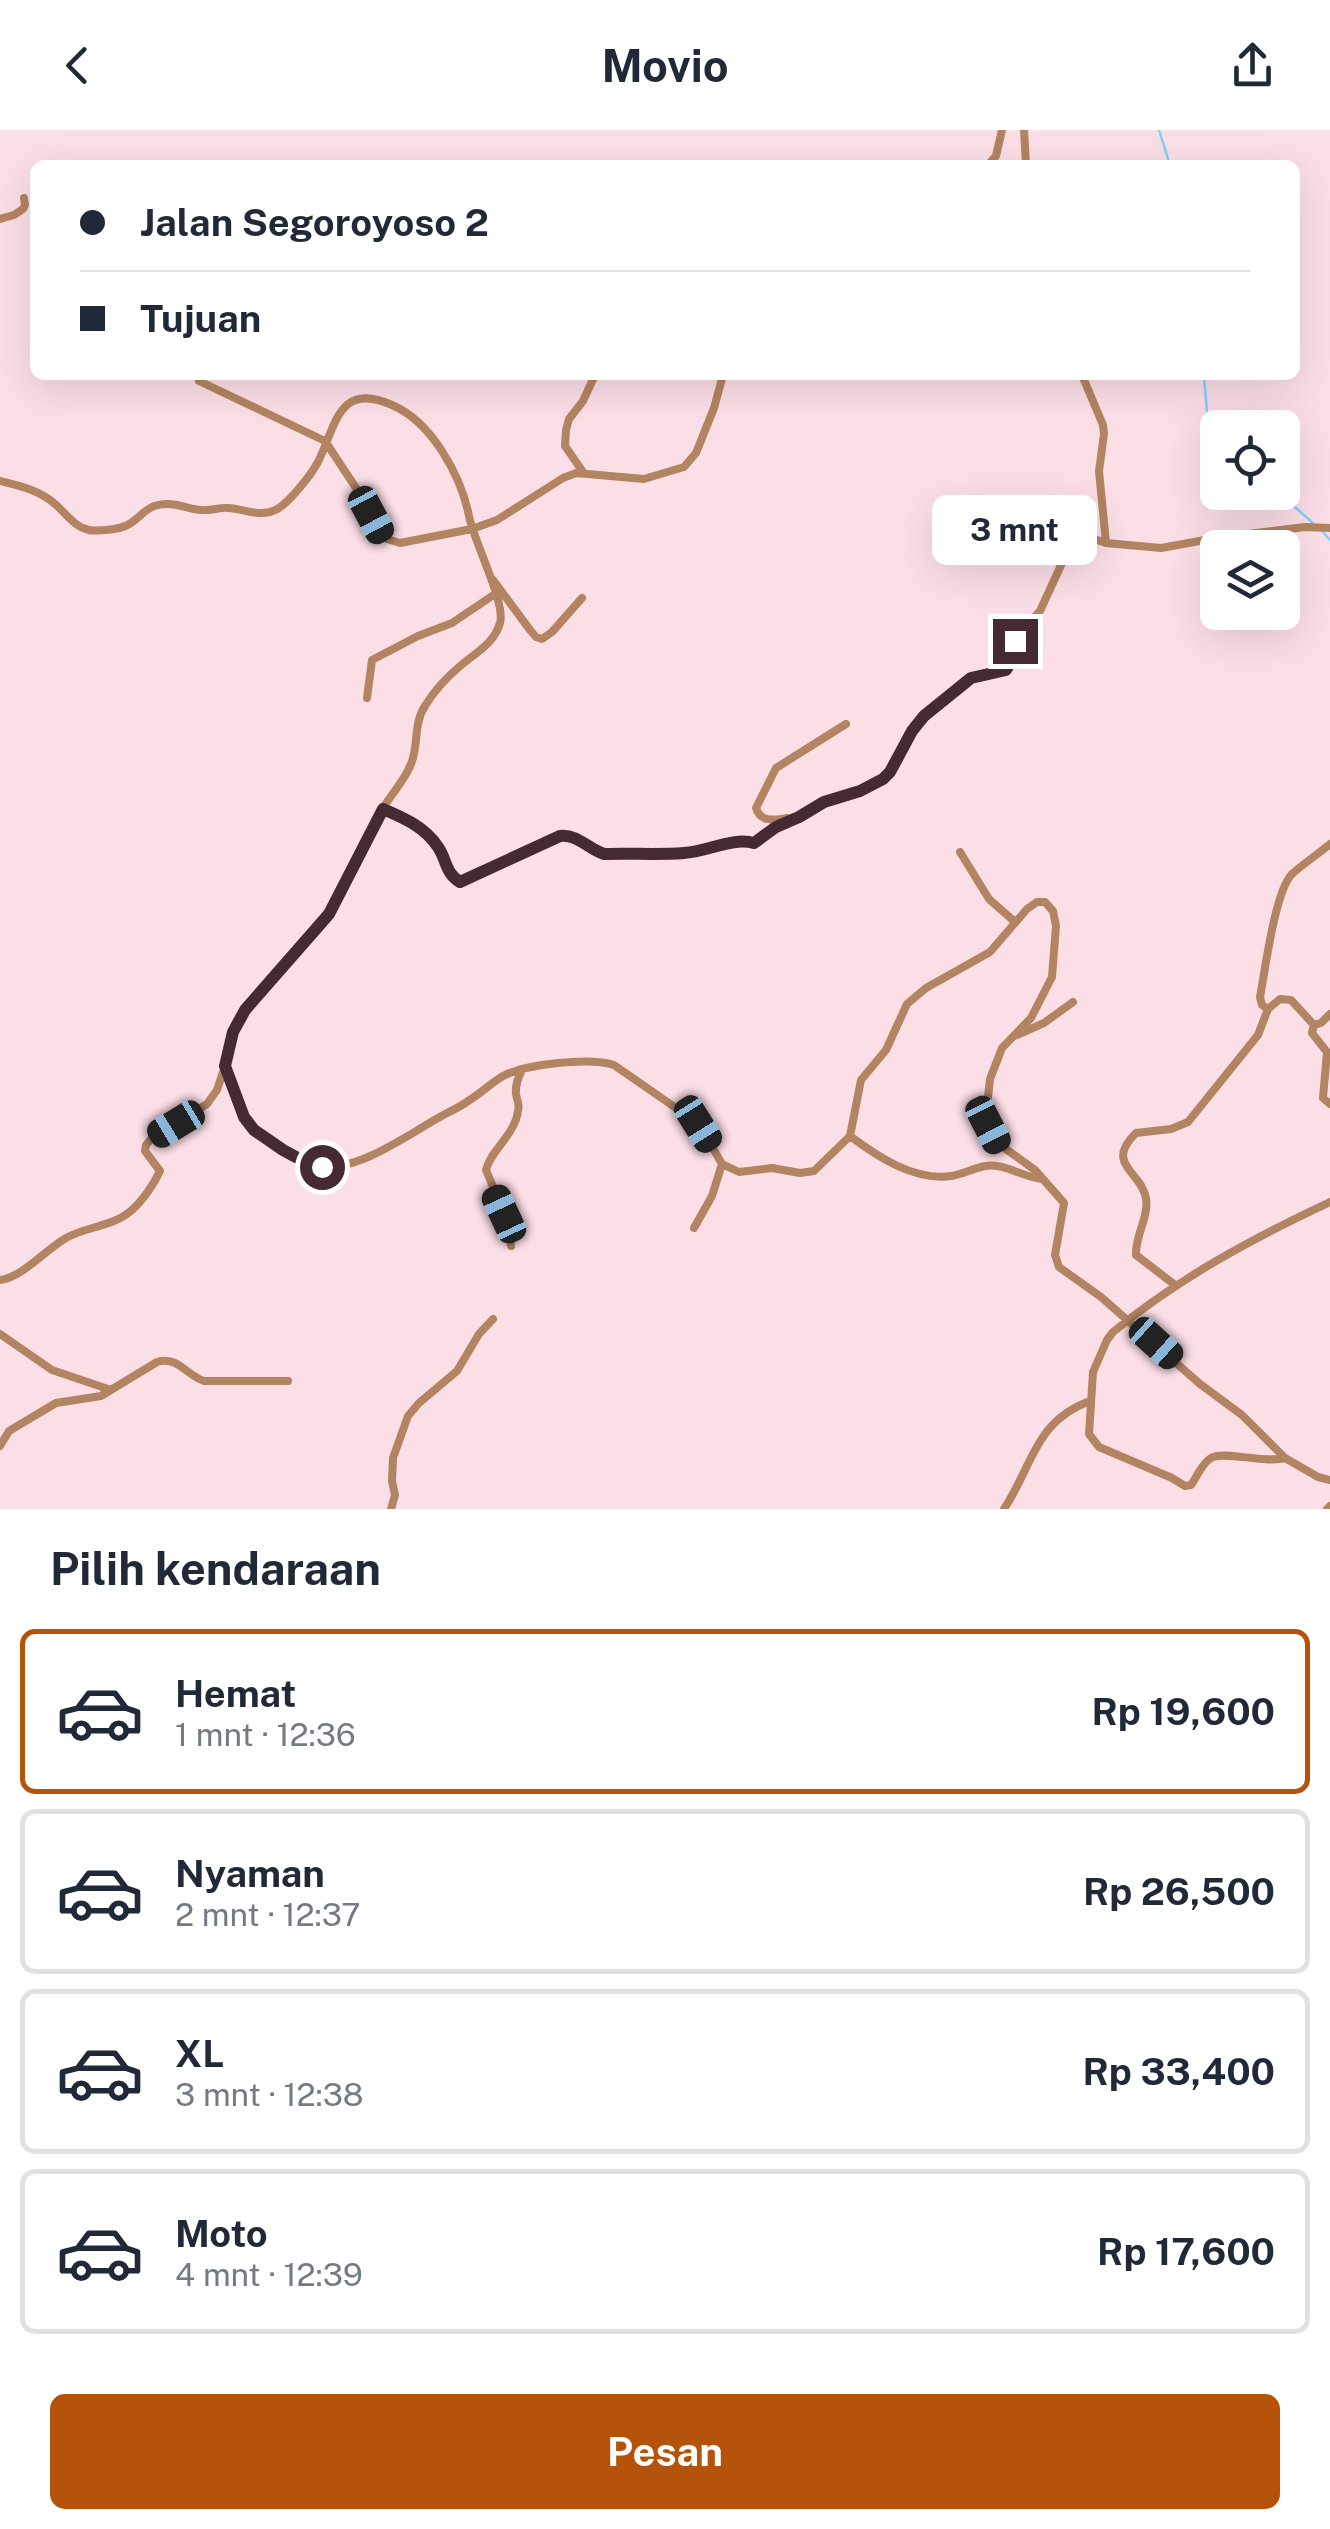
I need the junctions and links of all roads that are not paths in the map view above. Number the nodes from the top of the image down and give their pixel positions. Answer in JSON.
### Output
{"nodes":[{"id":1,"x":1002,"y":130,"type":"edge"},
{"id":2,"x":1024,"y":130,"type":"edge"},
{"id":3,"x":992,"y":160,"type":"edge"},
{"id":4,"x":1026,"y":160,"type":"edge"},
{"id":5,"x":24,"y":198,"type":"dead end"},
{"id":6,"x":0,"y":219,"type":"edge"},
{"id":7,"x":592,"y":380,"type":"edge"},
{"id":8,"x":722,"y":380,"type":"edge"},
{"id":9,"x":1084,"y":380,"type":"edge"},
{"id":10,"x":199,"y":381,"type":"dead end"},
{"id":11,"x":325,"y":441,"type":"junction"},
{"id":12,"x":584,"y":473,"type":"junction"},
{"id":13,"x":0,"y":480,"type":"edge"},
{"id":14,"x":472,"y":528,"type":"junction"},
{"id":15,"x":1330,"y":528,"type":"edge"},
{"id":16,"x":1106,"y":543,"type":"junction"},
{"id":17,"x":487,"y":570,"type":"junction"},
{"id":18,"x":496,"y":594,"type":"junction"},
{"id":19,"x":582,"y":598,"type":"dead end"},
{"id":20,"x":366,"y":698,"type":"dead end"},
{"id":21,"x":846,"y":724,"type":"dead end"},
{"id":22,"x":383,"y":809,"type":"junction"},
{"id":23,"x":799,"y":817,"type":"junction"},
{"id":24,"x":1330,"y":844,"type":"edge"},
{"id":25,"x":960,"y":852,"type":"dead end"},
{"id":26,"x":1015,"y":922,"type":"junction"},
{"id":27,"x":1073,"y":1002,"type":"dead end"},
{"id":28,"x":1268,"y":1009,"type":"junction"},
{"id":29,"x":1330,"y":1014,"type":"edge"},
{"id":30,"x":1314,"y":1026,"type":"junction"},
{"id":31,"x":1013,"y":1036,"type":"junction"},
{"id":32,"x":225,"y":1066,"type":"junction"},
{"id":33,"x":522,"y":1070,"type":"junction"},
{"id":34,"x":1330,"y":1104,"type":"edge"},
{"id":35,"x":850,"y":1136,"type":"junction"},
{"id":36,"x":722,"y":1164,"type":"junction"},
{"id":37,"x":1044,"y":1180,"type":"junction"},
{"id":38,"x":1330,"y":1202,"type":"edge"},
{"id":39,"x":694,"y":1228,"type":"dead end"},
{"id":40,"x":510,"y":1246,"type":"dead end"},
{"id":41,"x":0,"y":1280,"type":"edge"},
{"id":42,"x":1176,"y":1284,"type":"junction"},
{"id":43,"x":493,"y":1319,"type":"dead end"},
{"id":44,"x":1129,"y":1320,"type":"junction"},
{"id":45,"x":0,"y":1334,"type":"edge"},
{"id":46,"x":288,"y":1380,"type":"dead end"},
{"id":47,"x":112,"y":1390,"type":"junction"},
{"id":48,"x":1090,"y":1401,"type":"junction"},
{"id":49,"x":0,"y":1446,"type":"edge"},
{"id":50,"x":1285,"y":1458,"type":"junction"},
{"id":51,"x":1330,"y":1480,"type":"edge"},
{"id":52,"x":391,"y":1509,"type":"edge"},
{"id":53,"x":1004,"y":1509,"type":"edge"}],
"edges":[{"from":1,"to":3,"type":"street"},
{"from":2,"to":4,"type":"street"},
{"from":5,"to":6,"type":"street"},
{"from":7,"to":12,"type":"street"},
{"from":8,"to":12,"type":"street"},
{"from":9,"to":16,"type":"street"},
{"from":10,"to":11,"type":"street"},
{"from":11,"to":13,"type":"street"},
{"from":11,"to":14,"type":"street"},
{"from":11,"to":14,"type":"street"},
{"from":12,"to":14,"type":"street"},
{"from":14,"to":17,"type":"street"},
{"from":15,"to":16,"type":"street"},
{"from":16,"to":23,"type":"street"},
{"from":17,"to":18,"type":"street"},
{"from":17,"to":19,"type":"street"},
{"from":18,"to":20,"type":"street"},
{"from":18,"to":22,"type":"street"},
{"from":21,"to":23,"type":"street"},
{"from":22,"to":23,"type":"street"},
{"from":22,"to":32,"type":"street"},
{"from":24,"to":28,"type":"street"},
{"from":25,"to":26,"type":"street"},
{"from":26,"to":31,"type":"street"},
{"from":26,"to":35,"type":"street"},
{"from":27,"to":31,"type":"street"},
{"from":28,"to":30,"type":"street"},
{"from":28,"to":42,"type":"street"},
{"from":29,"to":30,"type":"street"},
{"from":30,"to":34,"type":"street"},
{"from":31,"to":37,"type":"street"},
{"from":32,"to":33,"type":"street"},
{"from":32,"to":41,"type":"street"},
{"from":33,"to":36,"type":"street"},
{"from":33,"to":40,"type":"street"},
{"from":35,"to":36,"type":"street"},
{"from":35,"to":37,"type":"street"},
{"from":36,"to":39,"type":"street"},
{"from":37,"to":44,"type":"street"},
{"from":38,"to":42,"type":"street"},
{"from":42,"to":44,"type":"street"},
{"from":43,"to":52,"type":"street"},
{"from":44,"to":48,"type":"street"},
{"from":44,"to":50,"type":"street"},
{"from":45,"to":47,"type":"street"},
{"from":46,"to":47,"type":"street"},
{"from":47,"to":49,"type":"street"},
{"from":48,"to":50,"type":"street"},
{"from":48,"to":53,"type":"street"},
{"from":50,"to":51,"type":"street"}]}
